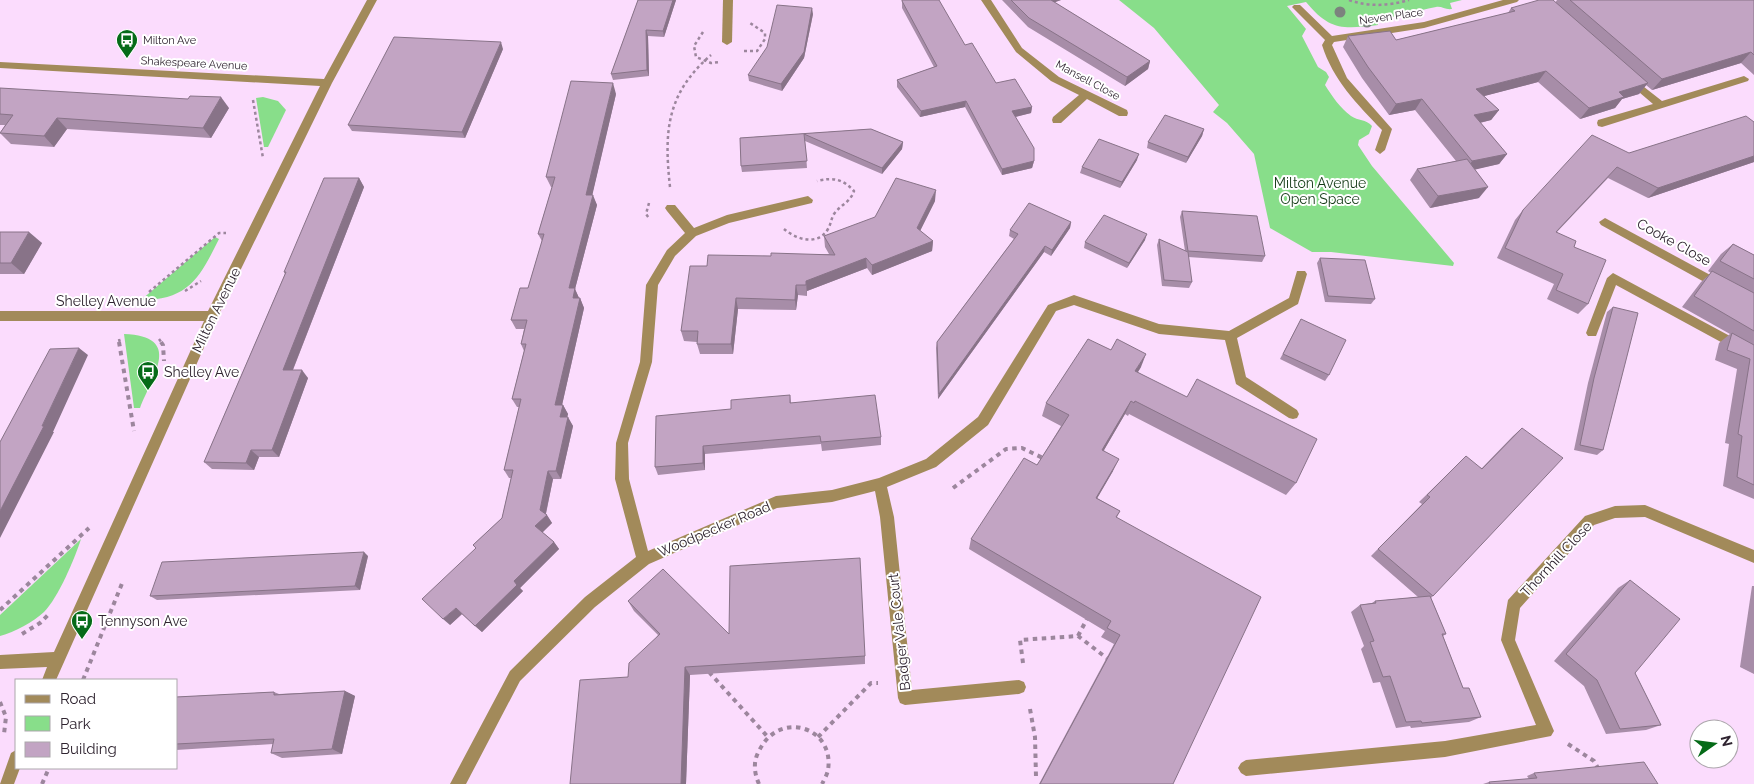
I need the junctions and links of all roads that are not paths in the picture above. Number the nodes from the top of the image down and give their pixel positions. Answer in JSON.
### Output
{"nodes":[{"id":1,"x":372,"y":0,"type":"edge"},
{"id":2,"x":728,"y":0,"type":"edge"},
{"id":3,"x":986,"y":0,"type":"edge"},
{"id":4,"x":1514,"y":0,"type":"edge"},
{"id":5,"x":1298,"y":7,"type":"dead end"},
{"id":6,"x":1330,"y":39,"type":"junction"},
{"id":7,"x":727,"y":42,"type":"dead end"},
{"id":8,"x":0,"y":65,"type":"edge"},
{"id":9,"x":1619,"y":69,"type":"edge"},
{"id":10,"x":1744,"y":79,"type":"dead end"},
{"id":11,"x":327,"y":83,"type":"junction"},
{"id":12,"x":1086,"y":95,"type":"junction"},
{"id":13,"x":1661,"y":105,"type":"junction"},
{"id":14,"x":1123,"y":113,"type":"dead end"},
{"id":15,"x":1057,"y":120,"type":"dead end"},
{"id":16,"x":1602,"y":123,"type":"dead end"},
{"id":17,"x":1380,"y":150,"type":"dead end"},
{"id":18,"x":808,"y":200,"type":"dead end"},
{"id":19,"x":671,"y":208,"type":"dead end"},
{"id":20,"x":1605,"y":222,"type":"dead end"},
{"id":21,"x":692,"y":233,"type":"junction"},
{"id":22,"x":1301,"y":274,"type":"dead end"},
{"id":23,"x":1728,"y":289,"type":"edge"},
{"id":24,"x":0,"y":316,"type":"edge"},
{"id":25,"x":212,"y":316,"type":"junction"},
{"id":26,"x":1592,"y":333,"type":"dead end"},
{"id":27,"x":1230,"y":336,"type":"junction"},
{"id":28,"x":1754,"y":355,"type":"edge"},
{"id":29,"x":1293,"y":414,"type":"dead end"},
{"id":30,"x":880,"y":484,"type":"junction"},
{"id":31,"x":1754,"y":556,"type":"edge"},
{"id":32,"x":644,"y":559,"type":"junction"},
{"id":33,"x":58,"y":659,"type":"junction"},
{"id":34,"x":0,"y":662,"type":"edge"},
{"id":35,"x":49,"y":679,"type":"edge"},
{"id":36,"x":1019,"y":687,"type":"dead end"},
{"id":37,"x":15,"y":761,"type":"edge"},
{"id":38,"x":1246,"y":768,"type":"dead end"},
{"id":39,"x":6,"y":784,"type":"edge"},
{"id":40,"x":458,"y":784,"type":"edge"}],
"edges":[{"from":1,"to":11,"type":"street","name":"Milton Avenue"},
{"from":2,"to":7,"type":"street"},
{"from":3,"to":12,"type":"street","name":"Mansell Close"},
{"from":4,"to":6,"type":"street","name":"Neven Place"},
{"from":5,"to":6,"type":"street"},
{"from":6,"to":17,"type":"street"},
{"from":8,"to":11,"type":"street","name":"Shakespeare Avenue"},
{"from":9,"to":13,"type":"street"},
{"from":10,"to":13,"type":"street"},
{"from":11,"to":25,"type":"street","name":"Milton Avenue"},
{"from":12,"to":14,"type":"street","name":"Mansell Close"},
{"from":12,"to":15,"type":"street"},
{"from":13,"to":16,"type":"street"},
{"from":18,"to":21,"type":"street"},
{"from":19,"to":21,"type":"street"},
{"from":20,"to":23,"type":"street","name":"Cooke Close"},
{"from":21,"to":32,"type":"street"},
{"from":22,"to":27,"type":"street"},
{"from":24,"to":25,"type":"street","name":"Shelley Avenue"},
{"from":25,"to":33,"type":"street","name":"Milton Avenue"},
{"from":26,"to":28,"type":"street"},
{"from":27,"to":29,"type":"street"},
{"from":27,"to":30,"type":"street","name":"Woodpecker Road"},
{"from":30,"to":32,"type":"street","name":"Woodpecker Road"},
{"from":30,"to":36,"type":"street","name":"Badger Vale Court"},
{"from":31,"to":38,"type":"street","name":"Thornhill Close"},
{"from":32,"to":40,"type":"street","name":"Woodpecker Road"},
{"from":33,"to":34,"type":"street"},
{"from":33,"to":35,"type":"street","name":"Milton Avenue"},
{"from":37,"to":39,"type":"street"}]}
